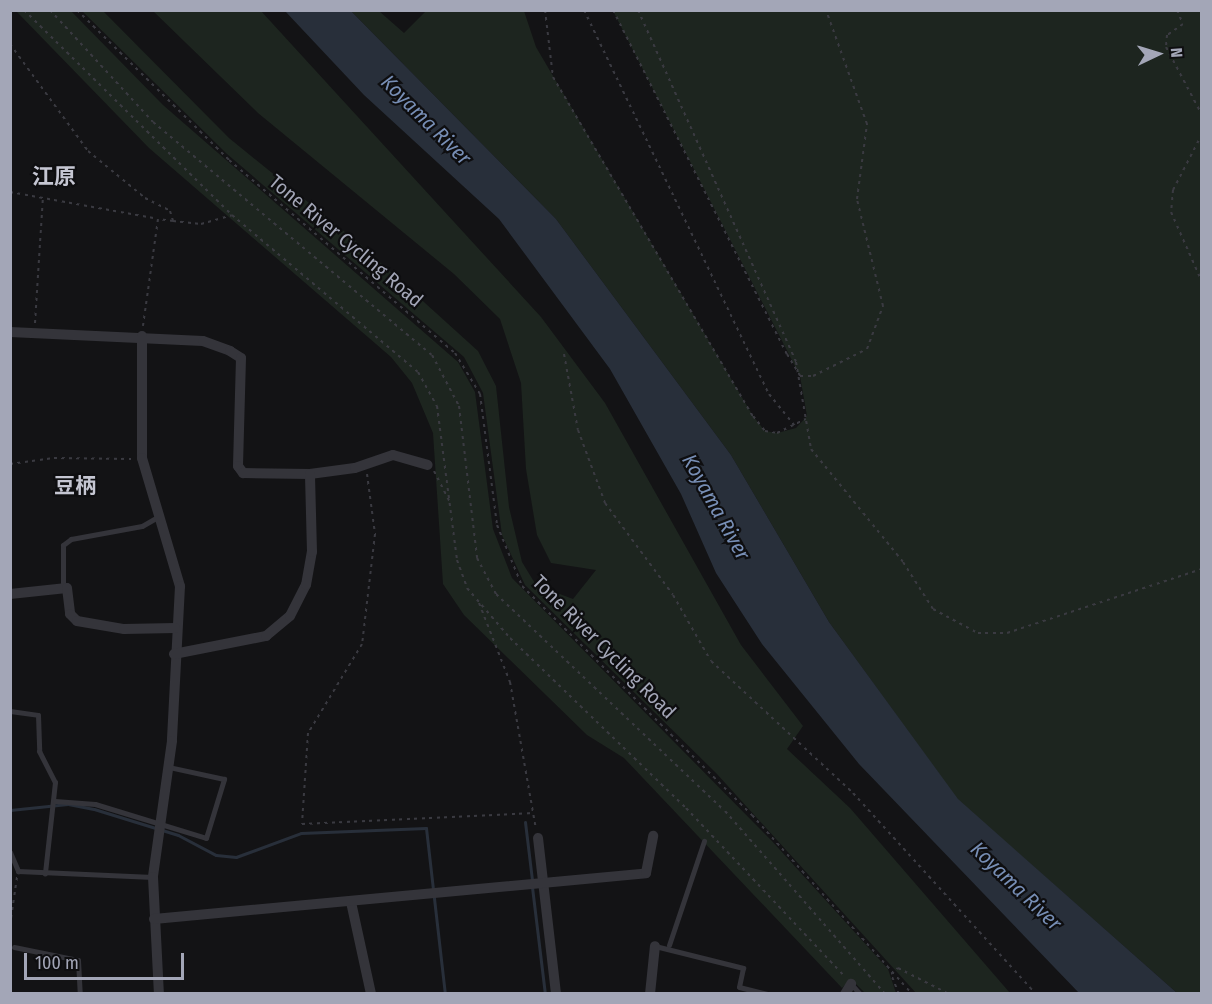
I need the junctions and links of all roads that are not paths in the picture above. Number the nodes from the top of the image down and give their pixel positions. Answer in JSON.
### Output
{"nodes":[{"id":1,"x":10,"y":332,"type":"edge"},
{"id":2,"x":142,"y":336,"type":"junction"},
{"id":3,"x":428,"y":465,"type":"road end"},
{"id":4,"x":310,"y":474,"type":"junction"},
{"id":5,"x":159,"y":516,"type":"junction"},
{"id":6,"x":63,"y":587,"type":"junction"},
{"id":7,"x":10,"y":594,"type":"edge"},
{"id":8,"x":175,"y":628,"type":"junction"},
{"id":9,"x":174,"y":654,"type":"junction"},
{"id":10,"x":10,"y":711,"type":"edge"},
{"id":11,"x":169,"y":767,"type":"junction"},
{"id":12,"x":55,"y":801,"type":"junction"},
{"id":13,"x":159,"y":821,"type":"junction"},
{"id":14,"x":652,"y":836,"type":"dead end"},
{"id":15,"x":538,"y":838,"type":"road end"},
{"id":16,"x":704,"y":841,"type":"dead end"},
{"id":17,"x":10,"y":852,"type":"edge"},
{"id":18,"x":45,"y":873,"type":"junction"},
{"id":19,"x":153,"y":877,"type":"junction"},
{"id":20,"x":543,"y":883,"type":"junction"},
{"id":21,"x":351,"y":902,"type":"junction"},
{"id":22,"x":153,"y":919,"type":"junction"},
{"id":23,"x":669,"y":945,"type":"junction"},
{"id":24,"x":655,"y":946,"type":"joint"},
{"id":25,"x":14,"y":947,"type":"dead end"},
{"id":26,"x":848,"y":989,"type":"edge"},
{"id":27,"x":80,"y":993,"type":"edge"},
{"id":28,"x":159,"y":993,"type":"edge"},
{"id":29,"x":371,"y":993,"type":"edge"},
{"id":30,"x":556,"y":993,"type":"edge"},
{"id":31,"x":650,"y":993,"type":"edge"},
{"id":32,"x":767,"y":993,"type":"edge"},
{"id":33,"x":860,"y":993,"type":"edge"}],
"edges":[{"from":1,"to":2,"type":"street"},
{"from":2,"to":4,"type":"street"},
{"from":2,"to":5,"type":"street"},
{"from":3,"to":4,"type":"street"},
{"from":4,"to":9,"type":"street"},
{"from":5,"to":6,"type":"lane"},
{"from":5,"to":8,"type":"street"},
{"from":6,"to":7,"type":"street"},
{"from":6,"to":8,"type":"street"},
{"from":8,"to":9,"type":"street"},
{"from":9,"to":11,"type":"street"},
{"from":10,"to":12,"type":"lane"},
{"from":11,"to":13,"type":"street"},
{"from":11,"to":13,"type":"lane"},
{"from":12,"to":13,"type":"lane"},
{"from":12,"to":18,"type":"lane"},
{"from":13,"to":19,"type":"street"},
{"from":14,"to":20,"type":"street"},
{"from":15,"to":20,"type":"street"},
{"from":16,"to":23,"type":"lane"},
{"from":17,"to":18,"type":"lane"},
{"from":18,"to":19,"type":"lane"},
{"from":19,"to":22,"type":"street"},
{"from":20,"to":21,"type":"street"},
{"from":20,"to":30,"type":"street"},
{"from":21,"to":22,"type":"street"},
{"from":21,"to":29,"type":"street"},
{"from":22,"to":28,"type":"street"},
{"from":23,"to":24,"type":"lane"},
{"from":23,"to":32,"type":"lane"},
{"from":24,"to":31,"type":"street"},
{"from":25,"to":27,"type":"lane"},
{"from":26,"to":33,"type":"lane"}]}
